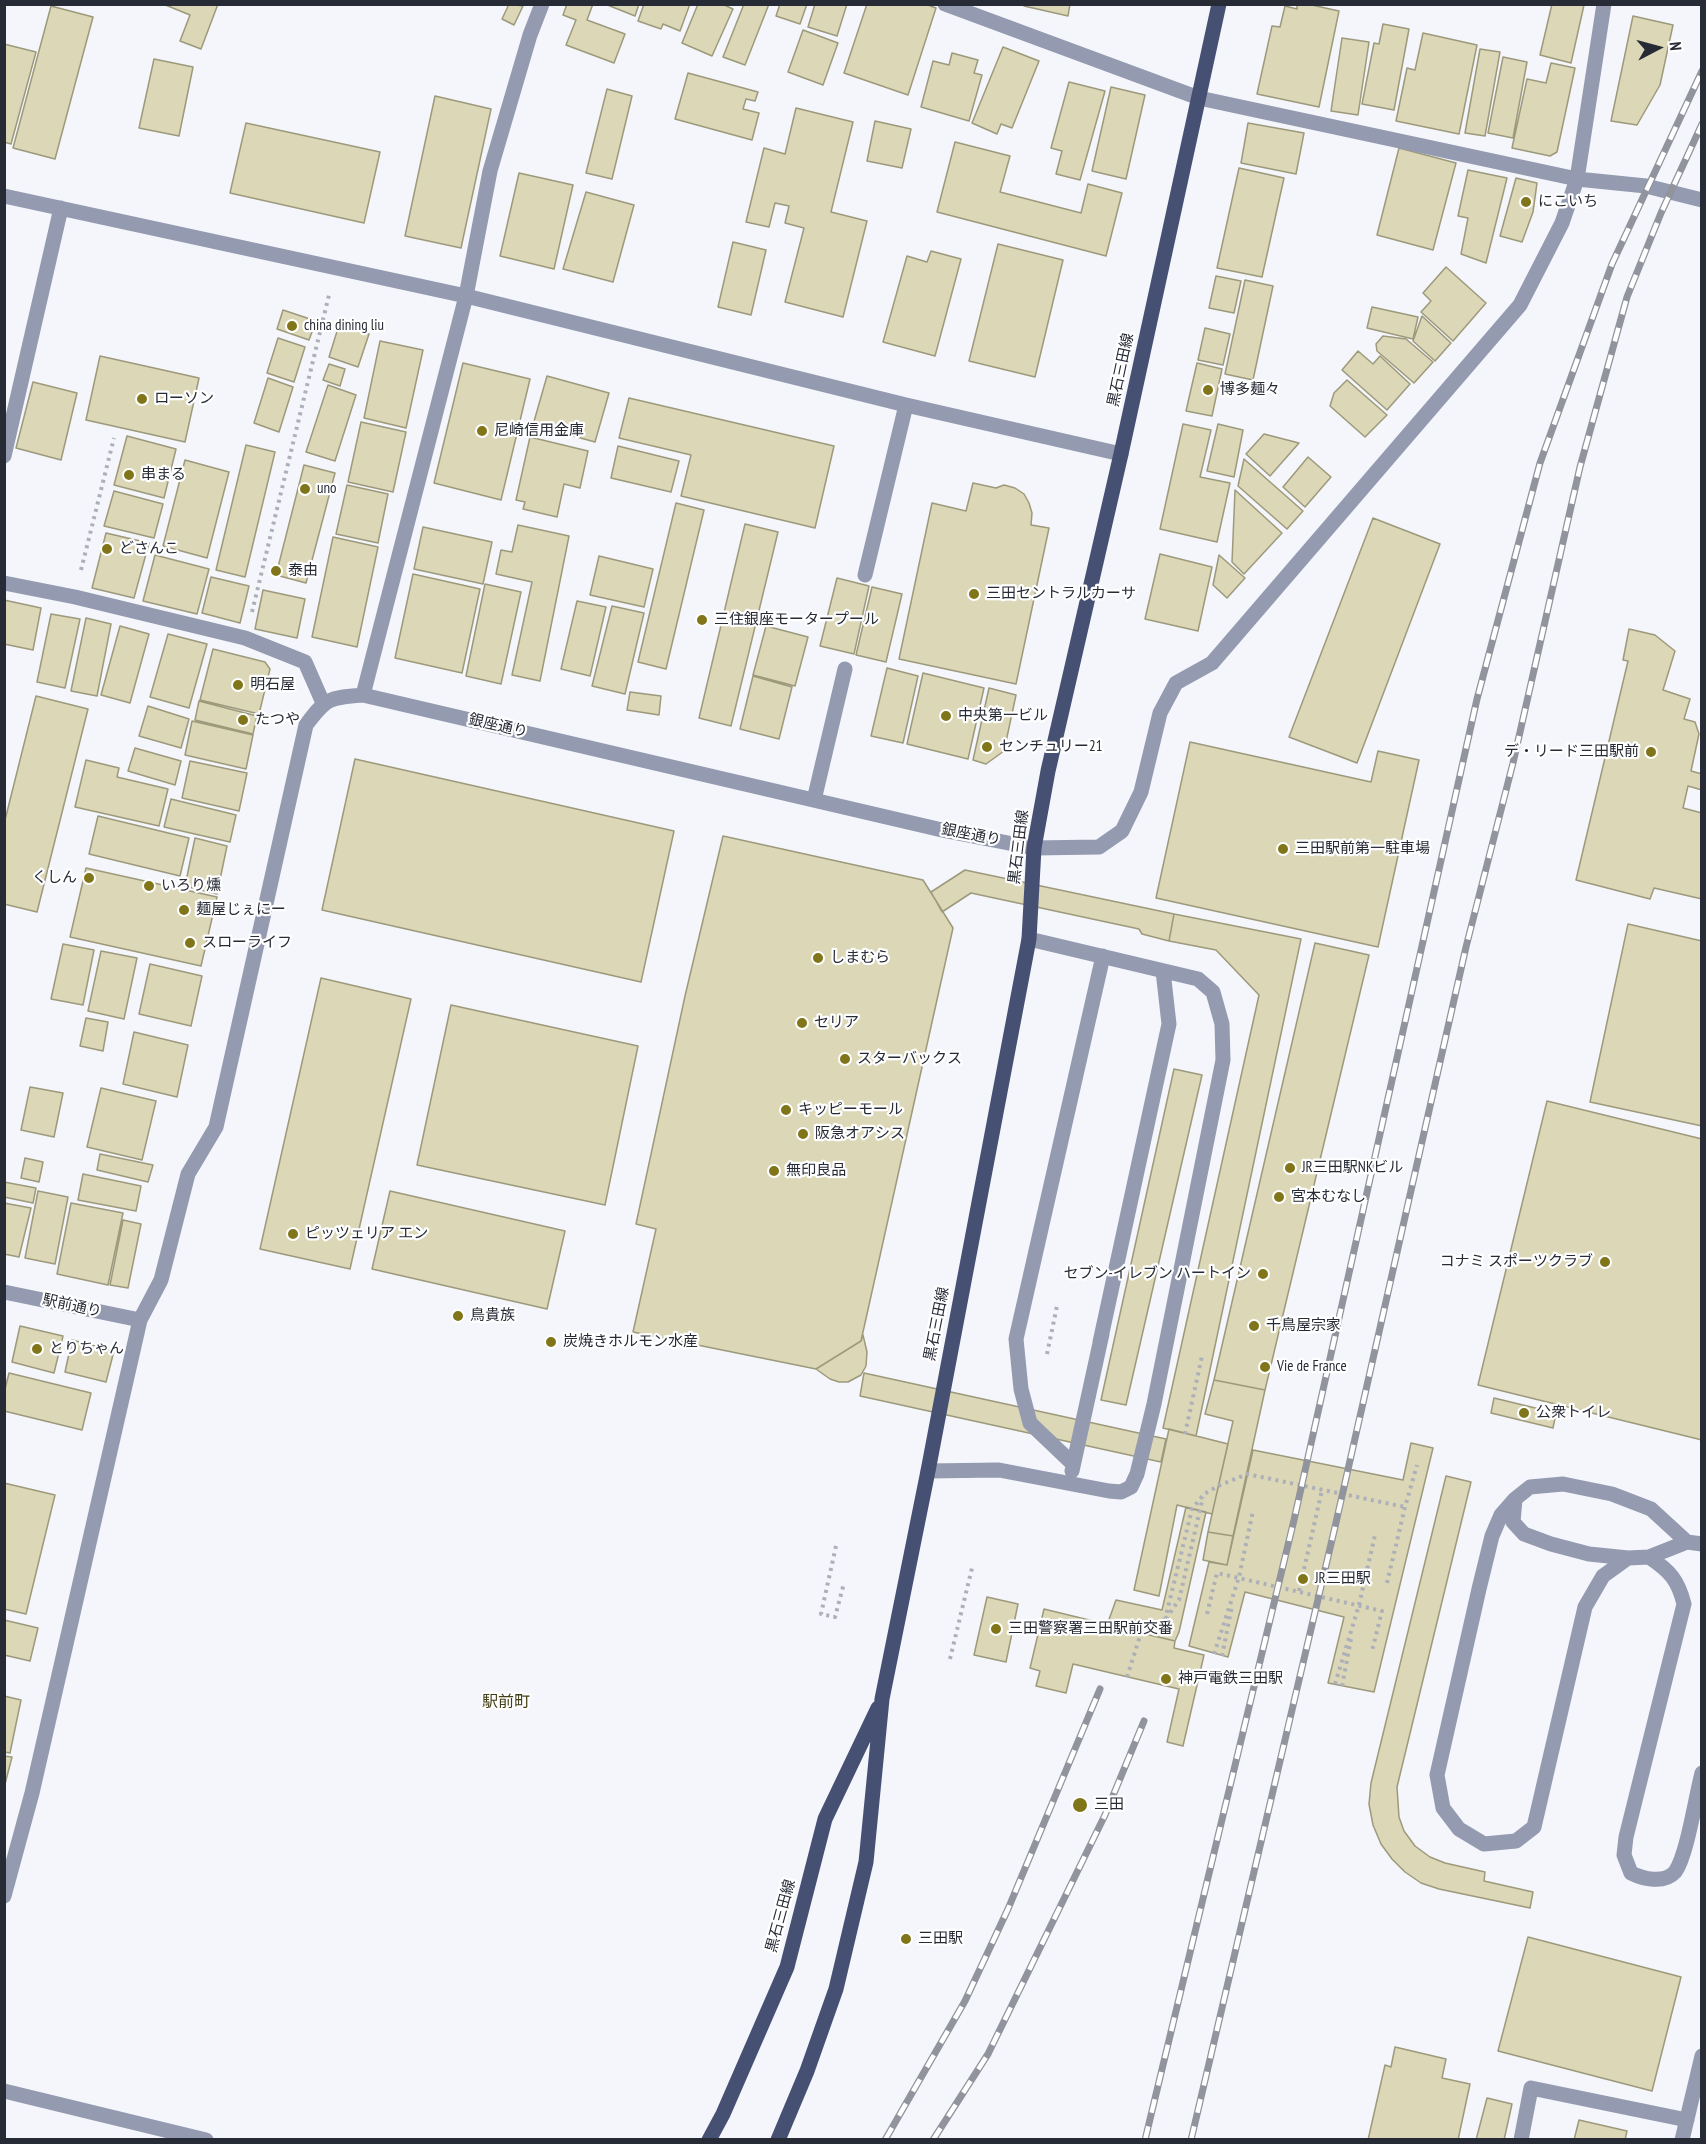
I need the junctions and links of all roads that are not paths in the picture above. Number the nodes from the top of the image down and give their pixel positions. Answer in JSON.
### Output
{"nodes":[{"id":1,"x":542,"y":4,"type":"edge"},
{"id":2,"x":945,"y":4,"type":"edge"},
{"id":3,"x":1219,"y":4,"type":"edge"},
{"id":4,"x":1604,"y":4,"type":"edge"},
{"id":5,"x":1199,"y":99,"type":"junction"},
{"id":6,"x":1577,"y":179,"type":"junction"},
{"id":7,"x":4,"y":196,"type":"edge"},
{"id":8,"x":1701,"y":200,"type":"edge"},
{"id":9,"x":61,"y":208,"type":"junction"},
{"id":10,"x":466,"y":296,"type":"junction"},
{"id":11,"x":906,"y":405,"type":"junction"},
{"id":12,"x":1121,"y":454,"type":"junction"},
{"id":13,"x":4,"y":456,"type":"edge"},
{"id":14,"x":866,"y":575,"type":"dead end"},
{"id":15,"x":4,"y":583,"type":"edge"},
{"id":16,"x":846,"y":669,"type":"dead end"},
{"id":17,"x":363,"y":695,"type":"junction"},
{"id":18,"x":323,"y":703,"type":"junction"},
{"id":19,"x":814,"y":800,"type":"junction"},
{"id":20,"x":1034,"y":848,"type":"junction"},
{"id":21,"x":1029,"y":939,"type":"junction"},
{"id":22,"x":1103,"y":956,"type":"junction"},
{"id":23,"x":1163,"y":971,"type":"junction"},
{"id":24,"x":4,"y":1292,"type":"edge"},
{"id":25,"x":140,"y":1320,"type":"junction"},
{"id":26,"x":1073,"y":1464,"type":"junction"},
{"id":27,"x":928,"y":1471,"type":"junction"},
{"id":28,"x":1069,"y":1483,"type":"junction"},
{"id":29,"x":1515,"y":1499,"type":"junction"},
{"id":30,"x":1694,"y":1543,"type":"edge"},
{"id":31,"x":1649,"y":1557,"type":"junction"},
{"id":32,"x":1628,"y":1558,"type":"junction"},
{"id":33,"x":882,"y":1699,"type":"junction"},
{"id":34,"x":1701,"y":1773,"type":"edge"},
{"id":35,"x":4,"y":1896,"type":"edge"},
{"id":36,"x":1701,"y":2056,"type":"edge"},
{"id":37,"x":5,"y":2094,"type":"edge"},
{"id":38,"x":1687,"y":2121,"type":"junction"},
{"id":39,"x":206,"y":2139,"type":"edge"},
{"id":40,"x":709,"y":2139,"type":"edge"},
{"id":41,"x":778,"y":2139,"type":"edge"},
{"id":42,"x":1521,"y":2139,"type":"edge"},
{"id":43,"x":1682,"y":2139,"type":"edge"}],
"edges":[{"from":1,"to":10,"type":"street"},
{"from":2,"to":5,"type":"street"},
{"from":3,"to":5,"type":"main road","name":"黒石三田線"},
{"from":4,"to":6,"type":"street","name":"銀座通り"},
{"from":5,"to":6,"type":"street"},
{"from":5,"to":12,"type":"main road","name":"黒石三田線"},
{"from":6,"to":8,"type":"street"},
{"from":6,"to":20,"type":"street","name":"銀座通り"},
{"from":7,"to":9,"type":"street"},
{"from":9,"to":10,"type":"street"},
{"from":9,"to":13,"type":"street"},
{"from":10,"to":11,"type":"street"},
{"from":10,"to":17,"type":"street"},
{"from":11,"to":12,"type":"street"},
{"from":11,"to":14,"type":"street"},
{"from":12,"to":20,"type":"main road","name":"黒石三田線"},
{"from":15,"to":18,"type":"street"},
{"from":16,"to":19,"type":"street"},
{"from":17,"to":18,"type":"street"},
{"from":17,"to":19,"type":"street","name":"銀座通り"},
{"from":18,"to":25,"type":"street"},
{"from":19,"to":20,"type":"street","name":"銀座通り"},
{"from":20,"to":21,"type":"main road","name":"黒石三田線"},
{"from":21,"to":22,"type":"street"},
{"from":21,"to":27,"type":"main road","name":"黒石三田線"},
{"from":22,"to":23,"type":"street"},
{"from":22,"to":26,"type":"street"},
{"from":23,"to":26,"type":"street"},
{"from":23,"to":28,"type":"street"},
{"from":24,"to":25,"type":"street","name":"駅前通り"},
{"from":25,"to":35,"type":"street"},
{"from":26,"to":28,"type":"street"},
{"from":27,"to":28,"type":"street"},
{"from":27,"to":33,"type":"main road","name":"黒石三田線"},
{"from":29,"to":30,"type":"street"},
{"from":29,"to":32,"type":"street"},
{"from":29,"to":32,"type":"street"},
{"from":30,"to":31,"type":"street"},
{"from":31,"to":32,"type":"street"},
{"from":31,"to":34,"type":"street"},
{"from":33,"to":40,"type":"main road","name":"黒石三田線"},
{"from":33,"to":41,"type":"main road","name":"黒石三田線"},
{"from":36,"to":38,"type":"street"},
{"from":37,"to":39,"type":"street"},
{"from":38,"to":42,"type":"street"},
{"from":38,"to":43,"type":"street"}]}
